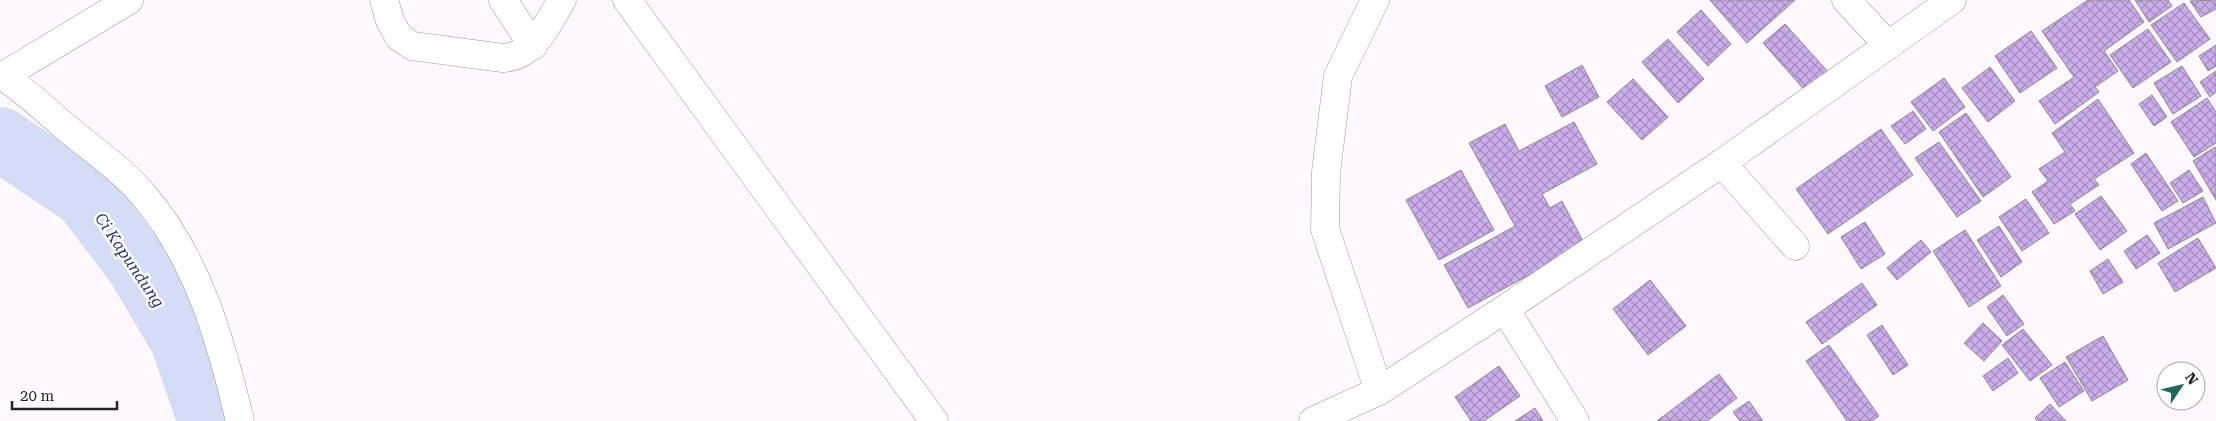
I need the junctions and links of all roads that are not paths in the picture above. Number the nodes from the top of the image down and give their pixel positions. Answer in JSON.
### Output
{"nodes":[{"id":1,"x":129,"y":0,"type":"edge"},
{"id":2,"x":384,"y":0,"type":"edge"},
{"id":3,"x":503,"y":0,"type":"edge"},
{"id":4,"x":562,"y":0,"type":"edge"},
{"id":5,"x":627,"y":0,"type":"edge"},
{"id":6,"x":1375,"y":0,"type":"edge"},
{"id":7,"x":1846,"y":0,"type":"edge"},
{"id":8,"x":1952,"y":0,"type":"edge"},
{"id":9,"x":1888,"y":45,"type":"junction"},
{"id":10,"x":533,"y":46,"type":"junction"},
{"id":11,"x":1,"y":75,"type":"edge"},
{"id":12,"x":1722,"y":163,"type":"junction"},
{"id":13,"x":1795,"y":246,"type":"dead end"},
{"id":14,"x":1505,"y":309,"type":"junction"},
{"id":15,"x":1379,"y":391,"type":"junction"},
{"id":16,"x":240,"y":421,"type":"edge"},
{"id":17,"x":934,"y":421,"type":"edge"},
{"id":18,"x":1313,"y":421,"type":"edge"},
{"id":19,"x":1575,"y":421,"type":"edge"}],
"edges":[{"from":1,"to":11,"type":"street"},
{"from":2,"to":10,"type":"street"},
{"from":3,"to":10,"type":"street"},
{"from":4,"to":10,"type":"street"},
{"from":5,"to":17,"type":"street"},
{"from":6,"to":15,"type":"street"},
{"from":7,"to":9,"type":"street"},
{"from":8,"to":9,"type":"street"},
{"from":9,"to":12,"type":"street"},
{"from":11,"to":16,"type":"street"},
{"from":12,"to":13,"type":"street"},
{"from":12,"to":14,"type":"street"},
{"from":14,"to":15,"type":"street"},
{"from":14,"to":19,"type":"street"},
{"from":15,"to":18,"type":"street"}]}
